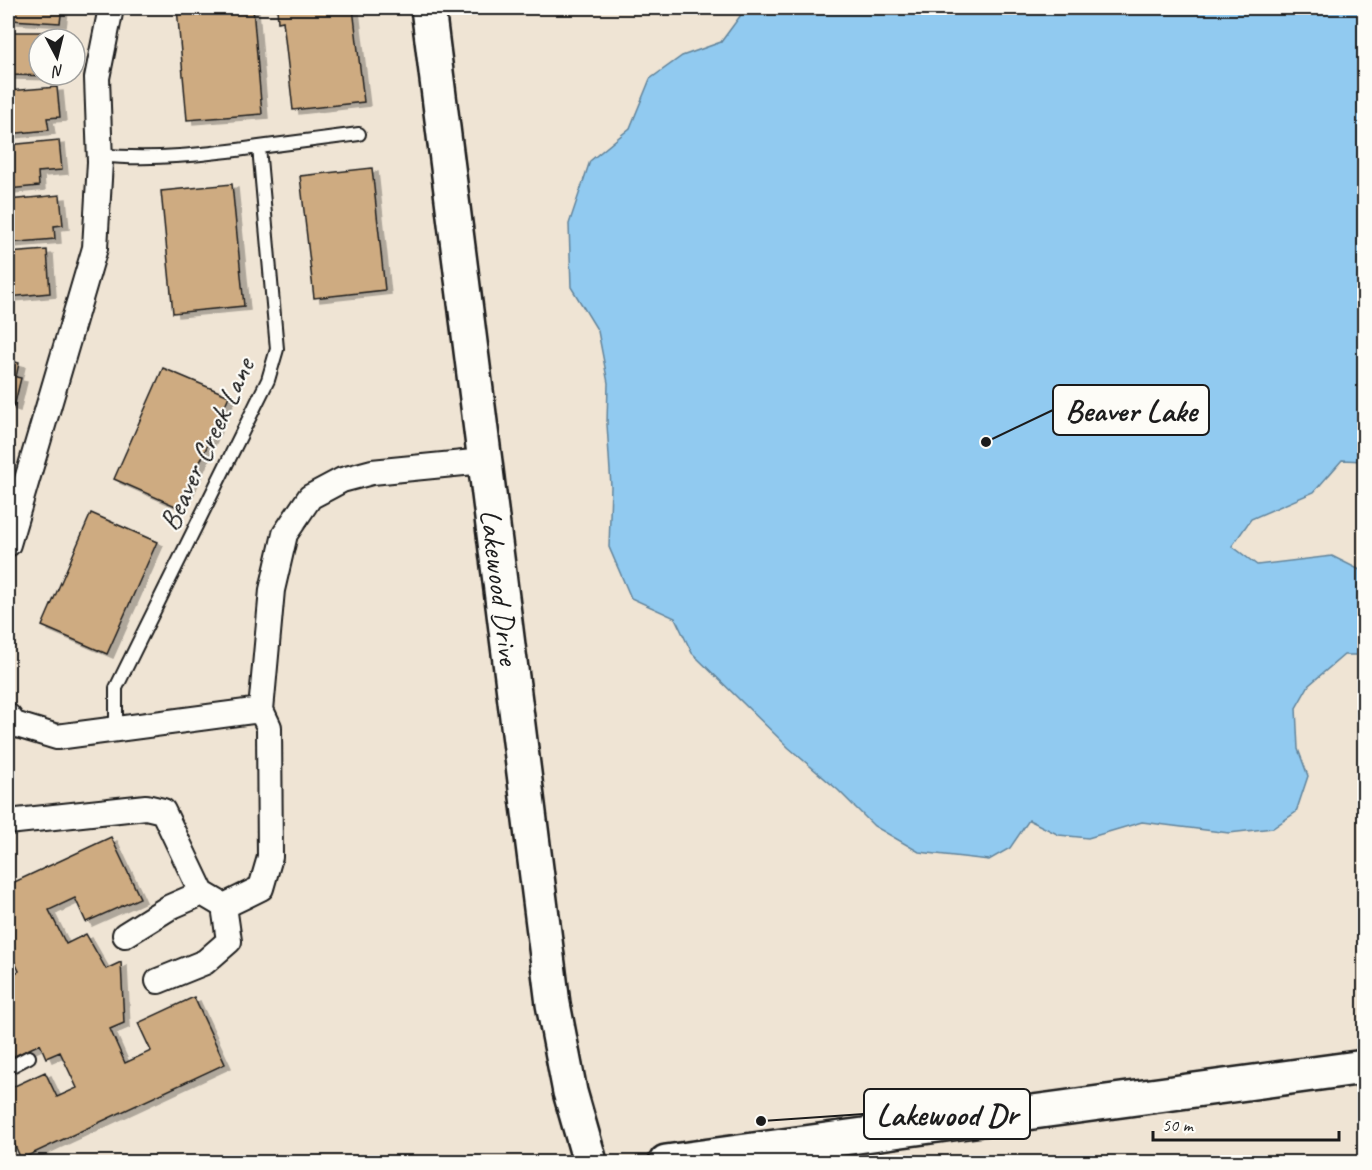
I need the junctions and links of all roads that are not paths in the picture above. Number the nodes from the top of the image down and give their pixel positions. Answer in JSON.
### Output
{"nodes":[{"id":1,"x":111,"y":8,"type":"edge"},
{"id":2,"x":428,"y":8,"type":"edge"},
{"id":3,"x":358,"y":134,"type":"dead end"},
{"id":4,"x":259,"y":147,"type":"junction"},
{"id":5,"x":100,"y":155,"type":"junction"},
{"id":6,"x":484,"y":461,"type":"junction"},
{"id":7,"x":8,"y":544,"type":"edge"},
{"id":8,"x":261,"y":710,"type":"junction"},
{"id":9,"x":8,"y":716,"type":"edge"},
{"id":10,"x":116,"y":729,"type":"junction"},
{"id":11,"x":8,"y":822,"type":"edge"},
{"id":12,"x":202,"y":893,"type":"junction"},
{"id":13,"x":224,"y":906,"type":"junction"},
{"id":14,"x":125,"y":935,"type":"dead end"},
{"id":15,"x":158,"y":981,"type":"dead end"},
{"id":16,"x":29,"y":1057,"type":"dead end"},
{"id":17,"x":1365,"y":1067,"type":"edge"},
{"id":18,"x":8,"y":1068,"type":"edge"},
{"id":19,"x":784,"y":1146,"type":"junction"},
{"id":20,"x":590,"y":1162,"type":"edge"},
{"id":21,"x":666,"y":1162,"type":"edge"},
{"id":22,"x":736,"y":1162,"type":"edge"}],
"edges":[{"from":1,"to":5,"type":"street"},
{"from":2,"to":6,"type":"street","name":"Lakewood Drive"},
{"from":3,"to":4,"type":"lane"},
{"from":4,"to":5,"type":"lane"},
{"from":4,"to":10,"type":"lane","name":"Beaver Creek Lane"},
{"from":5,"to":7,"type":"street"},
{"from":6,"to":8,"type":"street"},
{"from":6,"to":20,"type":"street","name":"Lakewood Drive"},
{"from":8,"to":10,"type":"street"},
{"from":8,"to":13,"type":"street"},
{"from":9,"to":10,"type":"street"},
{"from":11,"to":12,"type":"street"},
{"from":12,"to":13,"type":"street"},
{"from":12,"to":14,"type":"street"},
{"from":13,"to":15,"type":"street"},
{"from":16,"to":18,"type":"lane"},
{"from":17,"to":19,"type":"street"},
{"from":19,"to":21,"type":"street"},
{"from":19,"to":22,"type":"street"}]}
